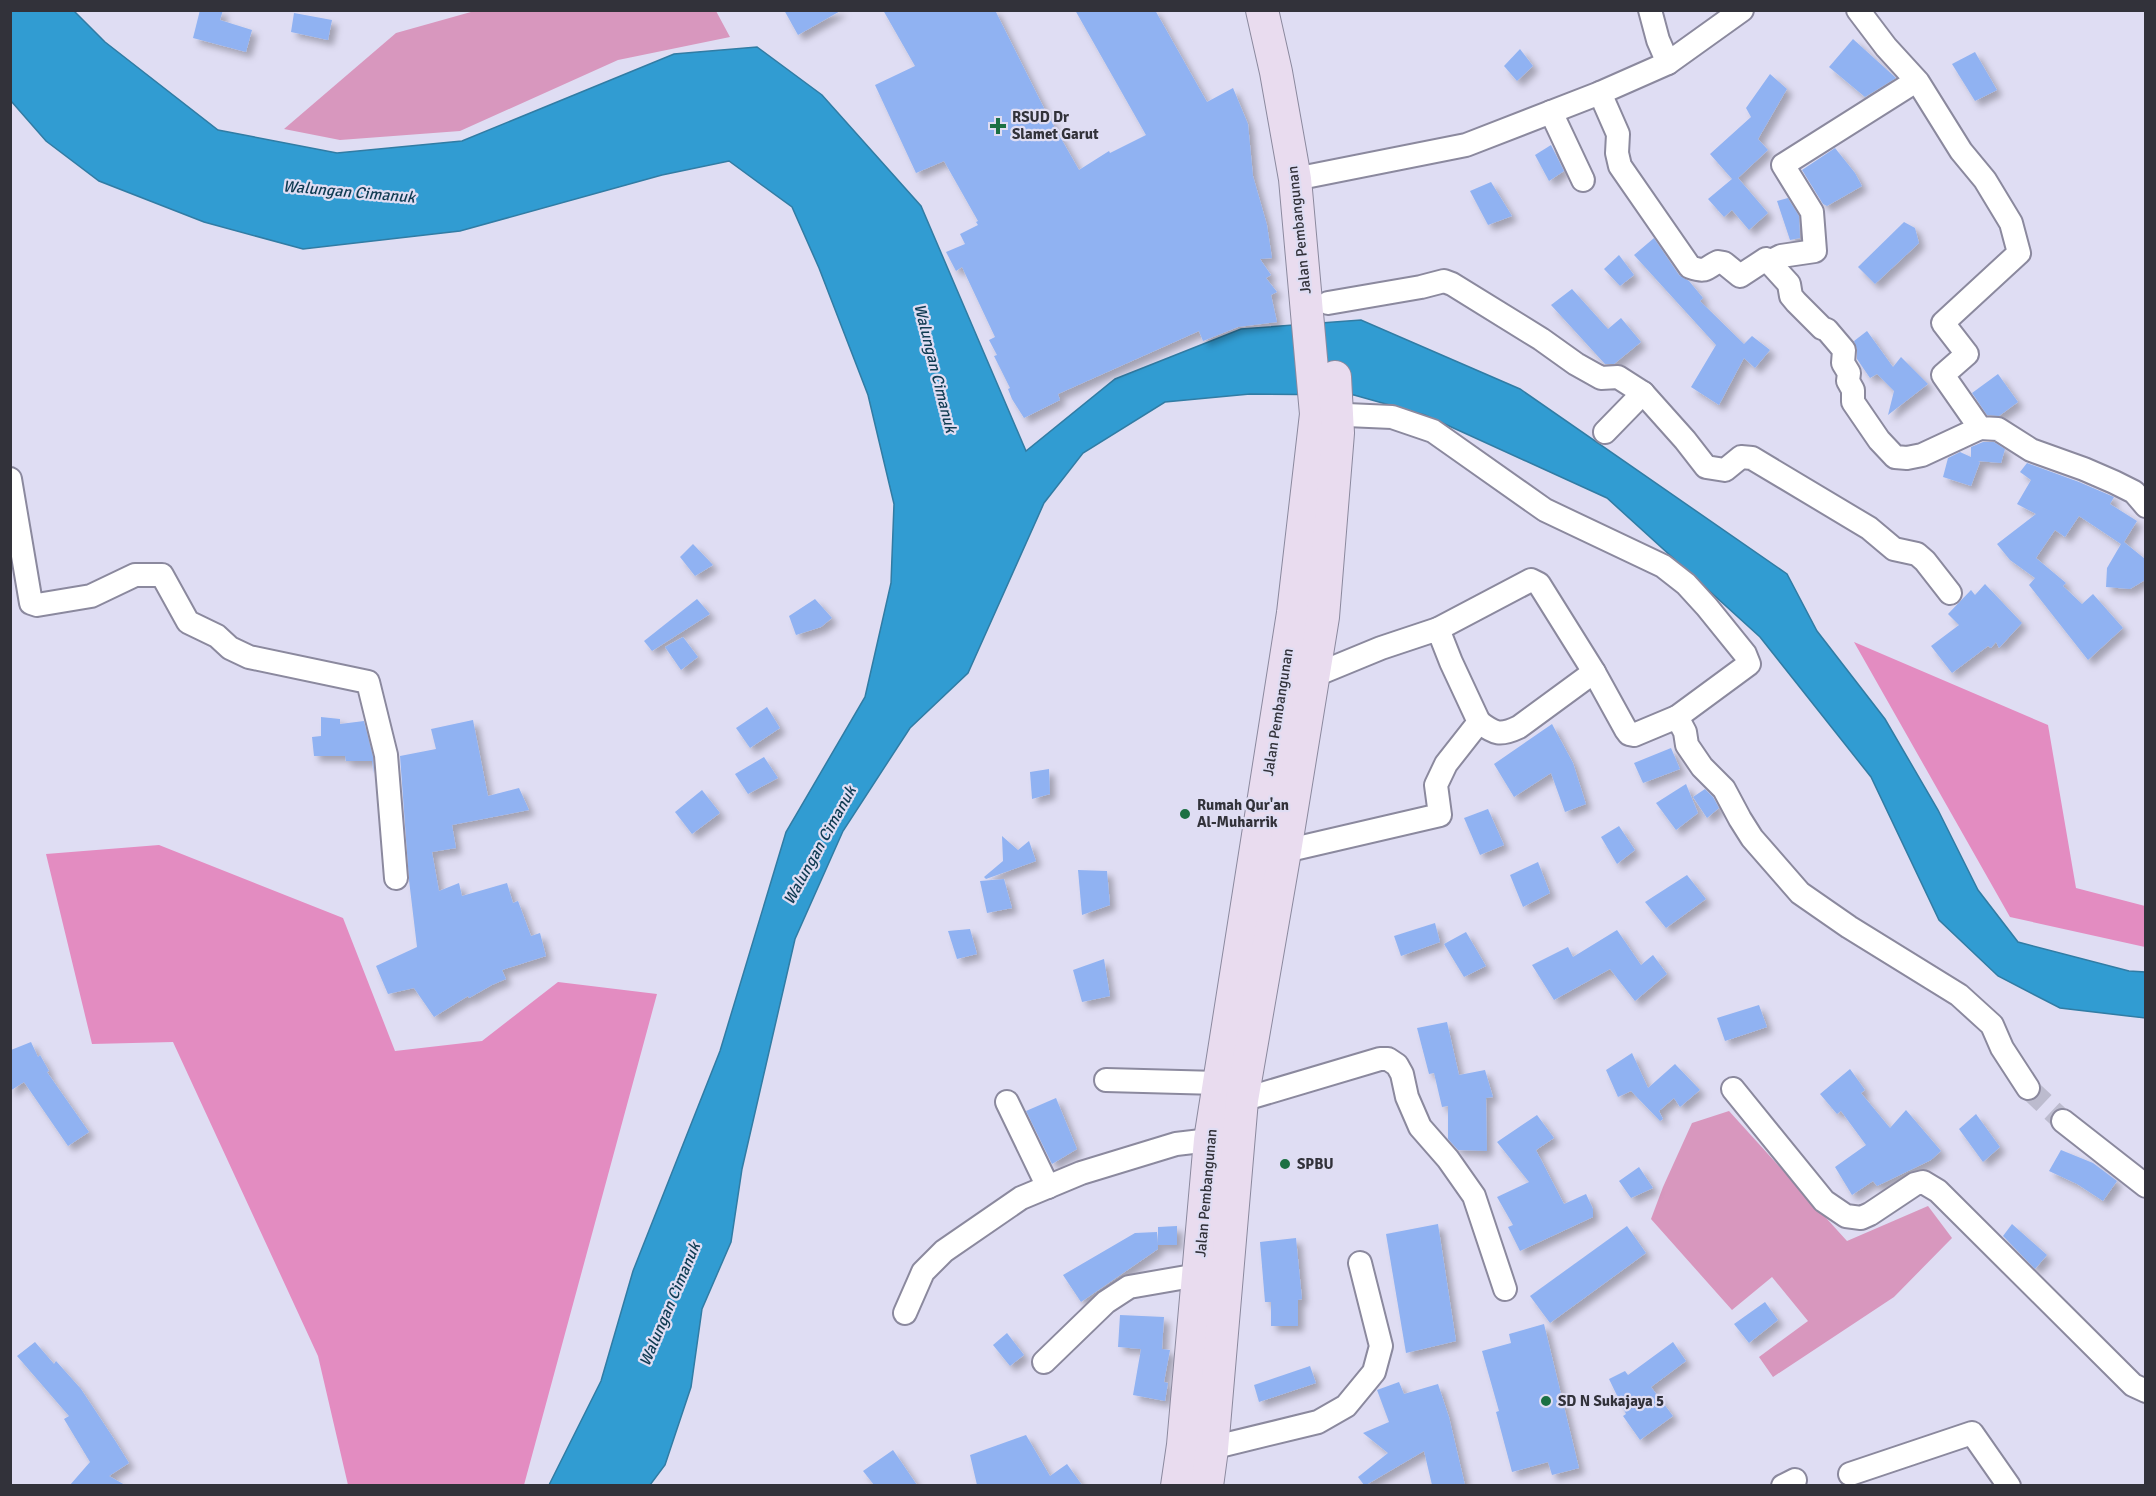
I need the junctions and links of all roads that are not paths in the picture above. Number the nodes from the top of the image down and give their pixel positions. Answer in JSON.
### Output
{"nodes":[{"id":1,"x":1262,"y":10,"type":"edge"},
{"id":2,"x":1284,"y":10,"type":"edge"},
{"id":3,"x":1650,"y":10,"type":"edge"},
{"id":4,"x":1742,"y":10,"type":"edge"},
{"id":5,"x":1858,"y":10,"type":"edge"},
{"id":6,"x":1668,"y":63,"type":"junction"},
{"id":7,"x":1916,"y":81,"type":"junction"},
{"id":8,"x":1600,"y":93,"type":"junction"},
{"id":9,"x":1551,"y":112,"type":"junction"},
{"id":10,"x":1305,"y":178,"type":"junction"},
{"id":11,"x":1582,"y":180,"type":"dead end"},
{"id":12,"x":1769,"y":262,"type":"junction"},
{"id":13,"x":1322,"y":313,"type":"junction"},
{"id":14,"x":1643,"y":393,"type":"junction"},
{"id":15,"x":1326,"y":405,"type":"junction"},
{"id":16,"x":1980,"y":428,"type":"junction"},
{"id":17,"x":1605,"y":432,"type":"dead end"},
{"id":18,"x":10,"y":479,"type":"edge"},
{"id":19,"x":2145,"y":506,"type":"edge"},
{"id":20,"x":1950,"y":593,"type":"dead end"},
{"id":21,"x":1438,"y":629,"type":"junction"},
{"id":22,"x":1593,"y":672,"type":"junction"},
{"id":23,"x":1313,"y":676,"type":"junction"},
{"id":24,"x":1677,"y":717,"type":"junction"},
{"id":25,"x":1479,"y":722,"type":"junction"},
{"id":26,"x":1286,"y":851,"type":"junction"},
{"id":27,"x":396,"y":878,"type":"dead end"},
{"id":28,"x":1106,"y":1080,"type":"dead end"},
{"id":29,"x":2028,"y":1088,"type":"tunnel mouth"},
{"id":30,"x":1733,"y":1089,"type":"dead end"},
{"id":31,"x":1225,"y":1094,"type":"junction"},
{"id":32,"x":1007,"y":1102,"type":"dead end"},
{"id":33,"x":2063,"y":1121,"type":"tunnel mouth"},
{"id":34,"x":1210,"y":1140,"type":"junction"},
{"id":35,"x":2145,"y":1186,"type":"edge"},
{"id":36,"x":1048,"y":1187,"type":"junction"},
{"id":37,"x":1360,"y":1263,"type":"dead end"},
{"id":38,"x":1198,"y":1275,"type":"junction"},
{"id":39,"x":1505,"y":1289,"type":"dead end"},
{"id":40,"x":905,"y":1313,"type":"dead end"},
{"id":41,"x":1044,"y":1362,"type":"dead end"},
{"id":42,"x":2145,"y":1391,"type":"edge"},
{"id":43,"x":1197,"y":1451,"type":"junction"},
{"id":44,"x":1850,"y":1474,"type":"dead end"},
{"id":45,"x":1177,"y":1485,"type":"edge"},
{"id":46,"x":1207,"y":1485,"type":"edge"},
{"id":47,"x":2009,"y":1485,"type":"edge"}],
"edges":[{"from":1,"to":10,"type":"main road","name":"Jalan Pembangunan"},
{"from":2,"to":10,"type":"main road","name":"Jalan Pembangunan"},
{"from":3,"to":6,"type":"street"},
{"from":4,"to":6,"type":"street"},
{"from":5,"to":7,"type":"street"},
{"from":6,"to":8,"type":"street"},
{"from":7,"to":12,"type":"street"},
{"from":7,"to":16,"type":"street"},
{"from":8,"to":9,"type":"street"},
{"from":8,"to":12,"type":"street"},
{"from":9,"to":10,"type":"street"},
{"from":9,"to":11,"type":"street"},
{"from":10,"to":13,"type":"main road","name":"Jalan Pembangunan"},
{"from":12,"to":16,"type":"street"},
{"from":13,"to":14,"type":"street"},
{"from":13,"to":15,"type":"main road","name":"Jalan Pembangunan"},
{"from":14,"to":17,"type":"street"},
{"from":14,"to":20,"type":"street"},
{"from":15,"to":23,"type":"main road","name":"Jalan Pembangunan"},
{"from":15,"to":24,"type":"street"},
{"from":15,"to":31,"type":"main road","name":"Jalan Pembangunan"},
{"from":16,"to":19,"type":"street"},
{"from":18,"to":27,"type":"street"},
{"from":21,"to":22,"type":"street"},
{"from":21,"to":23,"type":"street"},
{"from":21,"to":25,"type":"street"},
{"from":22,"to":24,"type":"street"},
{"from":22,"to":25,"type":"street"},
{"from":23,"to":26,"type":"main road","name":"Jalan Pembangunan"},
{"from":24,"to":29,"type":"street"},
{"from":25,"to":26,"type":"street"},
{"from":26,"to":31,"type":"main road","name":"Jalan Pembangunan"},
{"from":28,"to":31,"type":"street"},
{"from":30,"to":42,"type":"street"},
{"from":31,"to":34,"type":"main road","name":"Jalan Pembangunan"},
{"from":31,"to":39,"type":"street"},
{"from":31,"to":43,"type":"main road","name":"Jalan Pembangunan"},
{"from":32,"to":36,"type":"street"},
{"from":33,"to":35,"type":"street"},
{"from":34,"to":36,"type":"street"},
{"from":34,"to":38,"type":"main road","name":"Jalan Pembangunan"},
{"from":36,"to":40,"type":"street"},
{"from":37,"to":43,"type":"street"},
{"from":38,"to":41,"type":"street"},
{"from":38,"to":43,"type":"main road","name":"Jalan Pembangunan"},
{"from":43,"to":45,"type":"main road","name":"Jalan Pembangunan"},
{"from":43,"to":46,"type":"main road","name":"Jalan Pembangunan"},
{"from":44,"to":47,"type":"street"}]}
